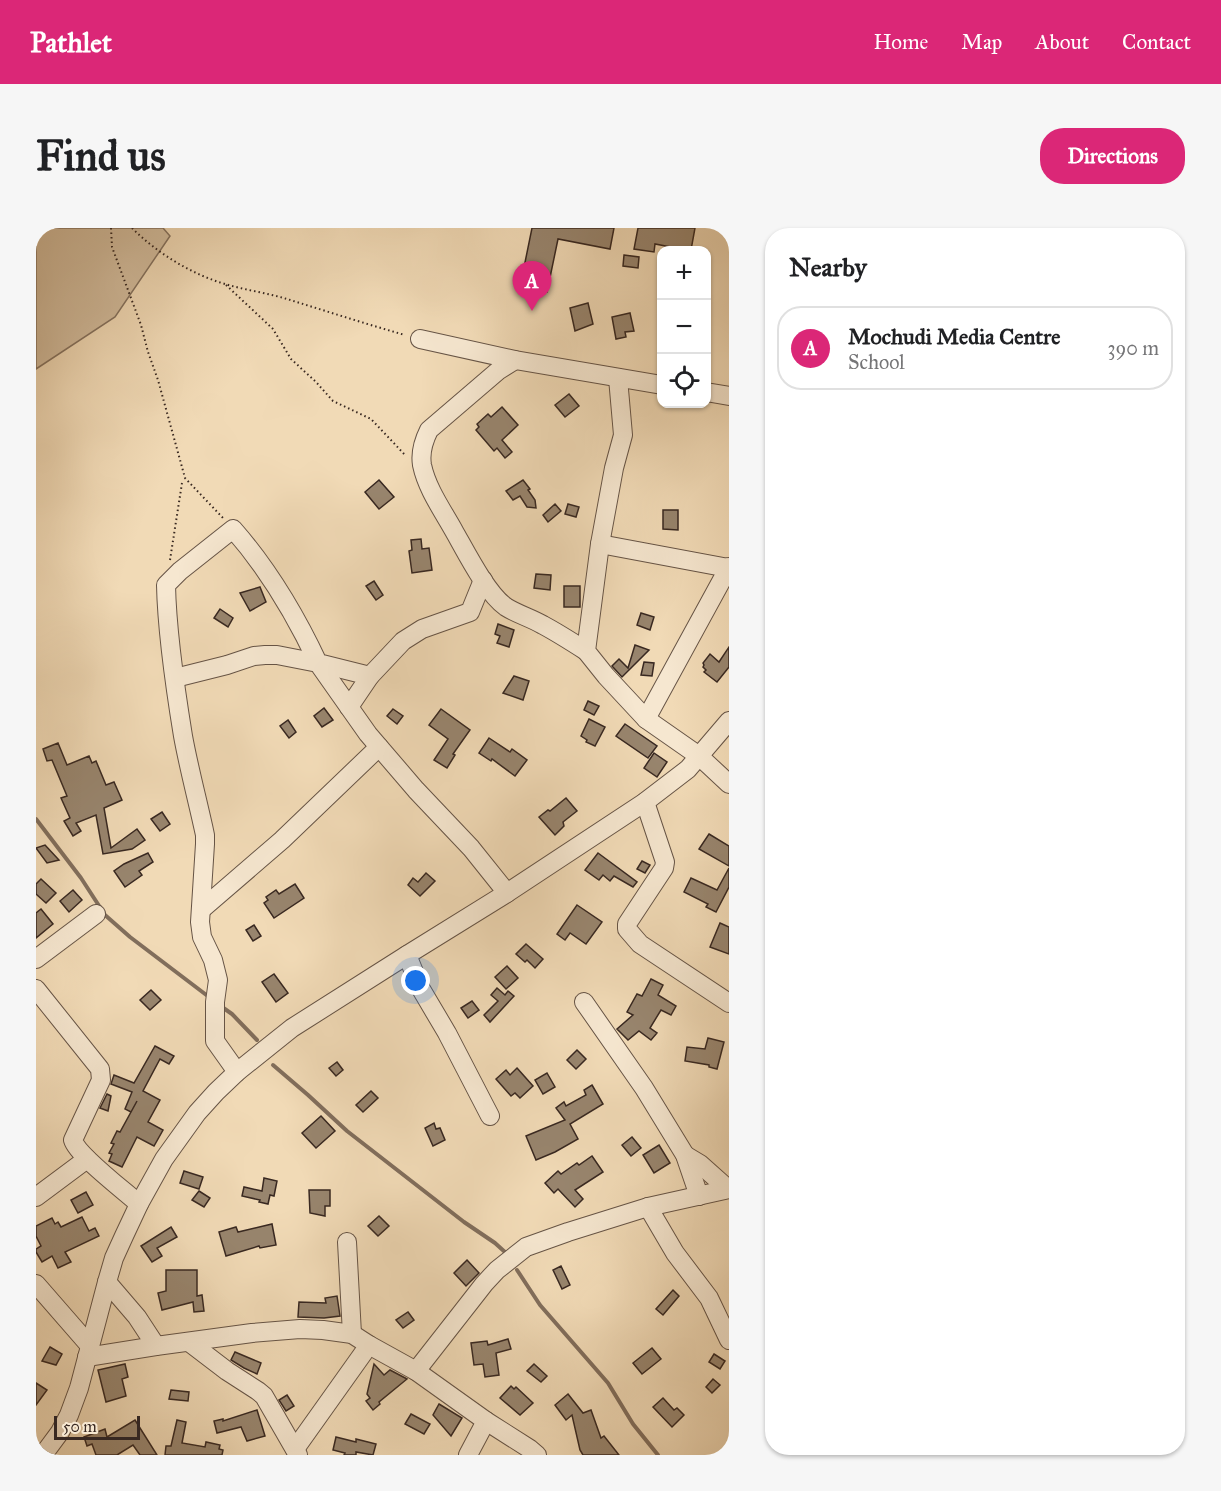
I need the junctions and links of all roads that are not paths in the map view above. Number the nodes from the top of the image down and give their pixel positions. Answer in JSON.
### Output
{"nodes":[{"id":1,"x":420,"y":339,"type":"road end"},
{"id":2,"x":515,"y":360,"type":"junction"},
{"id":3,"x":618,"y":378,"type":"junction"},
{"id":4,"x":657,"y":384,"type":"edge"},
{"id":5,"x":711,"y":393,"type":"edge"},
{"id":6,"x":729,"y":396,"type":"edge"},
{"id":7,"x":600,"y":544,"type":"junction"},
{"id":8,"x":729,"y":568,"type":"edge"},
{"id":9,"x":483,"y":580,"type":"junction"},
{"id":10,"x":505,"y":606,"type":"junction"},
{"id":11,"x":470,"y":612,"type":"junction"},
{"id":12,"x":586,"y":651,"type":"junction"},
{"id":13,"x":318,"y":663,"type":"junction"},
{"id":14,"x":370,"y":676,"type":"junction"},
{"id":15,"x":175,"y":678,"type":"junction"},
{"id":16,"x":349,"y":707,"type":"junction"},
{"id":17,"x":646,"y":719,"type":"junction"},
{"id":18,"x":728,"y":725,"type":"edge"},
{"id":19,"x":379,"y":747,"type":"junction"},
{"id":20,"x":699,"y":756,"type":"junction"},
{"id":21,"x":729,"y":784,"type":"edge"},
{"id":22,"x":645,"y":802,"type":"junction"},
{"id":23,"x":507,"y":893,"type":"junction"},
{"id":24,"x":202,"y":909,"type":"junction"},
{"id":25,"x":96,"y":914,"type":"dead end"},
{"id":26,"x":406,"y":954,"type":"junction"},
{"id":27,"x":36,"y":959,"type":"edge"},
{"id":28,"x":36,"y":988,"type":"edge"},
{"id":29,"x":584,"y":1002,"type":"dead end"},
{"id":30,"x":729,"y":1003,"type":"edge"},
{"id":31,"x":237,"y":1072,"type":"junction"},
{"id":32,"x":490,"y":1116,"type":"dead end"},
{"id":33,"x":685,"y":1155,"type":"junction"},
{"id":34,"x":87,"y":1159,"type":"junction"},
{"id":35,"x":729,"y":1189,"type":"edge"},
{"id":36,"x":699,"y":1196,"type":"junction"},
{"id":37,"x":36,"y":1197,"type":"edge"},
{"id":38,"x":140,"y":1204,"type":"junction"},
{"id":39,"x":648,"y":1207,"type":"junction"},
{"id":40,"x":347,"y":1242,"type":"dead end"},
{"id":41,"x":107,"y":1282,"type":"junction"},
{"id":42,"x":36,"y":1284,"type":"edge"},
{"id":43,"x":352,"y":1334,"type":"junction"},
{"id":44,"x":729,"y":1340,"type":"edge"},
{"id":45,"x":189,"y":1342,"type":"junction"},
{"id":46,"x":369,"y":1345,"type":"junction"},
{"id":47,"x":156,"y":1346,"type":"junction"},
{"id":48,"x":89,"y":1352,"type":"junction"},
{"id":49,"x":416,"y":1371,"type":"junction"},
{"id":50,"x":486,"y":1421,"type":"junction"},
{"id":51,"x":297,"y":1452,"type":"edge"},
{"id":52,"x":43,"y":1455,"type":"edge"},
{"id":53,"x":468,"y":1455,"type":"edge"},
{"id":54,"x":537,"y":1455,"type":"edge"}],
"edges":[{"from":1,"to":2,"type":"street"},
{"from":2,"to":3,"type":"street"},
{"from":2,"to":9,"type":"street"},
{"from":3,"to":4,"type":"street"},
{"from":3,"to":7,"type":"street"},
{"from":5,"to":6,"type":"street"},
{"from":7,"to":8,"type":"street"},
{"from":7,"to":12,"type":"street"},
{"from":8,"to":17,"type":"street"},
{"from":9,"to":10,"type":"street"},
{"from":9,"to":11,"type":"street"},
{"from":10,"to":11,"type":"street"},
{"from":10,"to":12,"type":"street"},
{"from":11,"to":14,"type":"street"},
{"from":12,"to":17,"type":"street"},
{"from":13,"to":14,"type":"street"},
{"from":13,"to":15,"type":"street"},
{"from":13,"to":15,"type":"street"},
{"from":13,"to":16,"type":"street"},
{"from":14,"to":16,"type":"street"},
{"from":15,"to":24,"type":"street"},
{"from":16,"to":19,"type":"street"},
{"from":17,"to":20,"type":"street"},
{"from":18,"to":20,"type":"street"},
{"from":19,"to":23,"type":"street"},
{"from":19,"to":24,"type":"street"},
{"from":20,"to":21,"type":"street"},
{"from":20,"to":22,"type":"street"},
{"from":22,"to":23,"type":"street"},
{"from":22,"to":30,"type":"street"},
{"from":23,"to":26,"type":"street"},
{"from":24,"to":31,"type":"street"},
{"from":25,"to":27,"type":"street"},
{"from":26,"to":31,"type":"street"},
{"from":26,"to":32,"type":"street"},
{"from":28,"to":34,"type":"street"},
{"from":29,"to":33,"type":"street"},
{"from":31,"to":38,"type":"street"},
{"from":33,"to":35,"type":"street"},
{"from":33,"to":36,"type":"street"},
{"from":34,"to":37,"type":"street"},
{"from":34,"to":38,"type":"street"},
{"from":35,"to":36,"type":"street"},
{"from":36,"to":39,"type":"street"},
{"from":38,"to":41,"type":"street"},
{"from":39,"to":44,"type":"street"},
{"from":39,"to":49,"type":"street"},
{"from":40,"to":43,"type":"street"},
{"from":41,"to":47,"type":"street"},
{"from":41,"to":48,"type":"street"},
{"from":42,"to":48,"type":"street"},
{"from":43,"to":45,"type":"street"},
{"from":43,"to":46,"type":"street"},
{"from":45,"to":47,"type":"street"},
{"from":45,"to":51,"type":"street"},
{"from":46,"to":49,"type":"street"},
{"from":46,"to":51,"type":"street"},
{"from":47,"to":48,"type":"street"},
{"from":48,"to":52,"type":"street"},
{"from":49,"to":50,"type":"street"},
{"from":50,"to":53,"type":"street"},
{"from":50,"to":54,"type":"street"}]}
